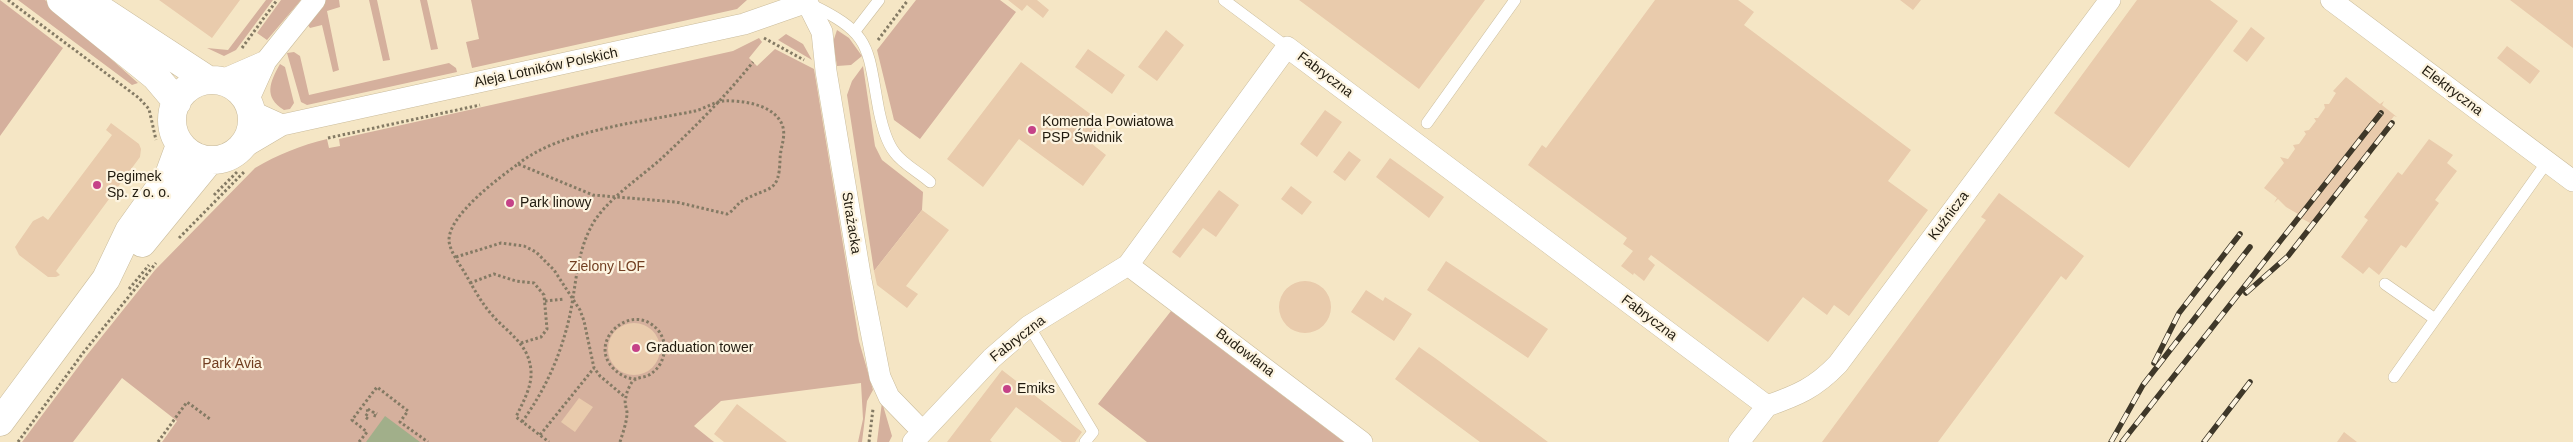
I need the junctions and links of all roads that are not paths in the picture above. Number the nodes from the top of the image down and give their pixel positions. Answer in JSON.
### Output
{"nodes":[{"id":1,"x":61,"y":0,"type":"edge"},
{"id":2,"x":86,"y":0,"type":"edge"},
{"id":3,"x":314,"y":0,"type":"edge"},
{"id":4,"x":878,"y":0,"type":"edge"},
{"id":5,"x":1224,"y":0,"type":"edge"},
{"id":6,"x":1515,"y":0,"type":"edge"},
{"id":7,"x":2110,"y":0,"type":"edge"},
{"id":8,"x":2331,"y":0,"type":"edge"},
{"id":9,"x":808,"y":1,"type":"edge"},
{"id":10,"x":775,"y":7,"type":"edge"},
{"id":11,"x":855,"y":31,"type":"junction"},
{"id":12,"x":1287,"y":47,"type":"junction"},
{"id":13,"x":266,"y":61,"type":"junction"},
{"id":14,"x":214,"y":81,"type":"junction"},
{"id":15,"x":177,"y":102,"type":"junction"},
{"id":16,"x":249,"y":106,"type":"junction"},
{"id":17,"x":1427,"y":123,"type":"dead end"},
{"id":18,"x":282,"y":126,"type":"junction"},
{"id":19,"x":180,"y":144,"type":"junction"},
{"id":20,"x":209,"y":160,"type":"junction"},
{"id":21,"x":243,"y":162,"type":"junction"},
{"id":22,"x":2547,"y":162,"type":"junction"},
{"id":23,"x":2572,"y":178,"type":"edge"},
{"id":24,"x":930,"y":182,"type":"dead end"},
{"id":25,"x":1128,"y":264,"type":"junction"},
{"id":26,"x":106,"y":279,"type":"junction"},
{"id":27,"x":2385,"y":284,"type":"dead end"},
{"id":28,"x":2436,"y":319,"type":"junction"},
{"id":29,"x":1029,"y":326,"type":"junction"},
{"id":30,"x":2394,"y":377,"type":"dead end"},
{"id":31,"x":1767,"y":406,"type":"junction"},
{"id":32,"x":0,"y":422,"type":"edge"},
{"id":33,"x":917,"y":437,"type":"edge"},
{"id":34,"x":1085,"y":442,"type":"edge"},
{"id":35,"x":1362,"y":442,"type":"edge"},
{"id":36,"x":1739,"y":442,"type":"edge"}],
"edges":[{"from":1,"to":15,"type":"street"},
{"from":2,"to":14,"type":"street"},
{"from":3,"to":13,"type":"street"},
{"from":4,"to":11,"type":"lane"},
{"from":5,"to":12,"type":"lane"},
{"from":6,"to":17,"type":"lane"},
{"from":7,"to":31,"type":"street","name":"Kuźnicza"},
{"from":8,"to":22,"type":"street","name":"Elektryczna"},
{"from":9,"to":10,"type":"street","name":"Aleja Lotników Polskich"},
{"from":9,"to":11,"type":"lane"},
{"from":9,"to":33,"type":"street","name":"Strażacka"},
{"from":10,"to":18,"type":"street","name":"Aleja Lotników Polskich"},
{"from":11,"to":24,"type":"lane"},
{"from":12,"to":25,"type":"street","name":"Fabryczna"},
{"from":12,"to":31,"type":"street","name":"Fabryczna"},
{"from":13,"to":14,"type":"street"},
{"from":13,"to":16,"type":"street"},
{"from":14,"to":15,"type":"street"},
{"from":14,"to":16,"type":"street"},
{"from":15,"to":19,"type":"street"},
{"from":16,"to":18,"type":"street"},
{"from":16,"to":21,"type":"street"},
{"from":18,"to":21,"type":"street","name":"Aleja Lotników Polskich"},
{"from":19,"to":20,"type":"street"},
{"from":19,"to":26,"type":"street"},
{"from":20,"to":21,"type":"street"},
{"from":20,"to":26,"type":"street"},
{"from":22,"to":23,"type":"street","name":"Elektryczna"},
{"from":22,"to":28,"type":"lane"},
{"from":25,"to":29,"type":"street","name":"Fabryczna"},
{"from":25,"to":35,"type":"street","name":"Budowlana"},
{"from":26,"to":32,"type":"street"},
{"from":27,"to":28,"type":"lane"},
{"from":28,"to":30,"type":"lane"},
{"from":29,"to":33,"type":"street","name":"Fabryczna"},
{"from":29,"to":34,"type":"lane"},
{"from":31,"to":36,"type":"street"}]}
